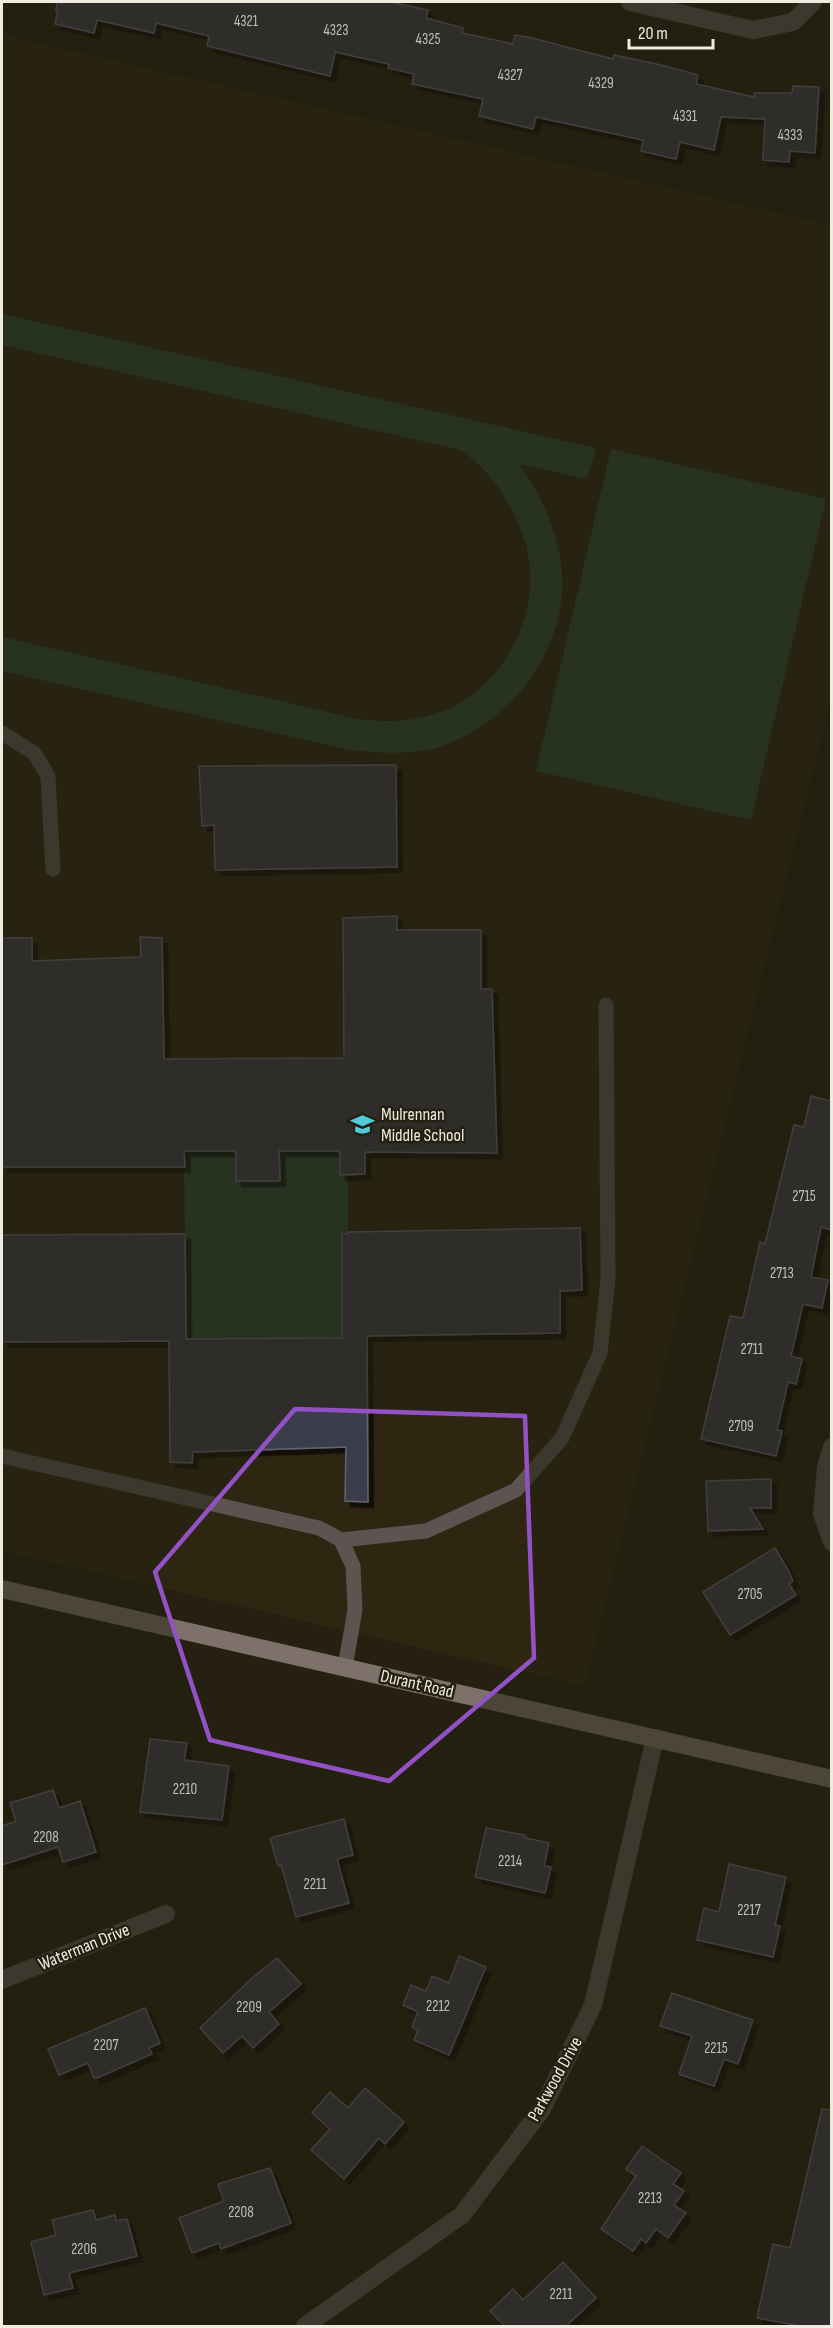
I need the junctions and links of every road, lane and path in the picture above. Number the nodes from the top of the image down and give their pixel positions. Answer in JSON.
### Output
{"nodes":[{"id":1,"x":630,"y":2,"type":"edge"},
{"id":2,"x":813,"y":2,"type":"edge"},
{"id":3,"x":2,"y":733,"type":"edge"},
{"id":4,"x":53,"y":869,"type":"dead end"},
{"id":5,"x":606,"y":1005,"type":"dead end"},
{"id":6,"x":831,"y":1447,"type":"edge"},
{"id":7,"x":2,"y":1456,"type":"edge"},
{"id":8,"x":341,"y":1540,"type":"junction"},
{"id":9,"x":831,"y":1542,"type":"edge"},
{"id":10,"x":2,"y":1589,"type":"edge"},
{"id":11,"x":345,"y":1667,"type":"junction"},
{"id":12,"x":655,"y":1738,"type":"junction"},
{"id":13,"x":831,"y":1779,"type":"edge"},
{"id":14,"x":166,"y":1914,"type":"dead end"},
{"id":15,"x":2,"y":1980,"type":"edge"},
{"id":16,"x":305,"y":2326,"type":"edge"}],
"edges":[{"from":1,"to":2,"type":"street"},
{"from":3,"to":4,"type":"lane"},
{"from":5,"to":8,"type":"lane"},
{"from":6,"to":9,"type":"street"},
{"from":7,"to":8,"type":"lane"},
{"from":8,"to":11,"type":"lane"},
{"from":10,"to":11,"type":"street","name":"Durant Road"},
{"from":11,"to":12,"type":"street","name":"Durant Road"},
{"from":12,"to":13,"type":"street","name":"Durant Road"},
{"from":12,"to":16,"type":"street","name":"Parkwood Drive"},
{"from":14,"to":15,"type":"street","name":"Waterman Drive"}]}
